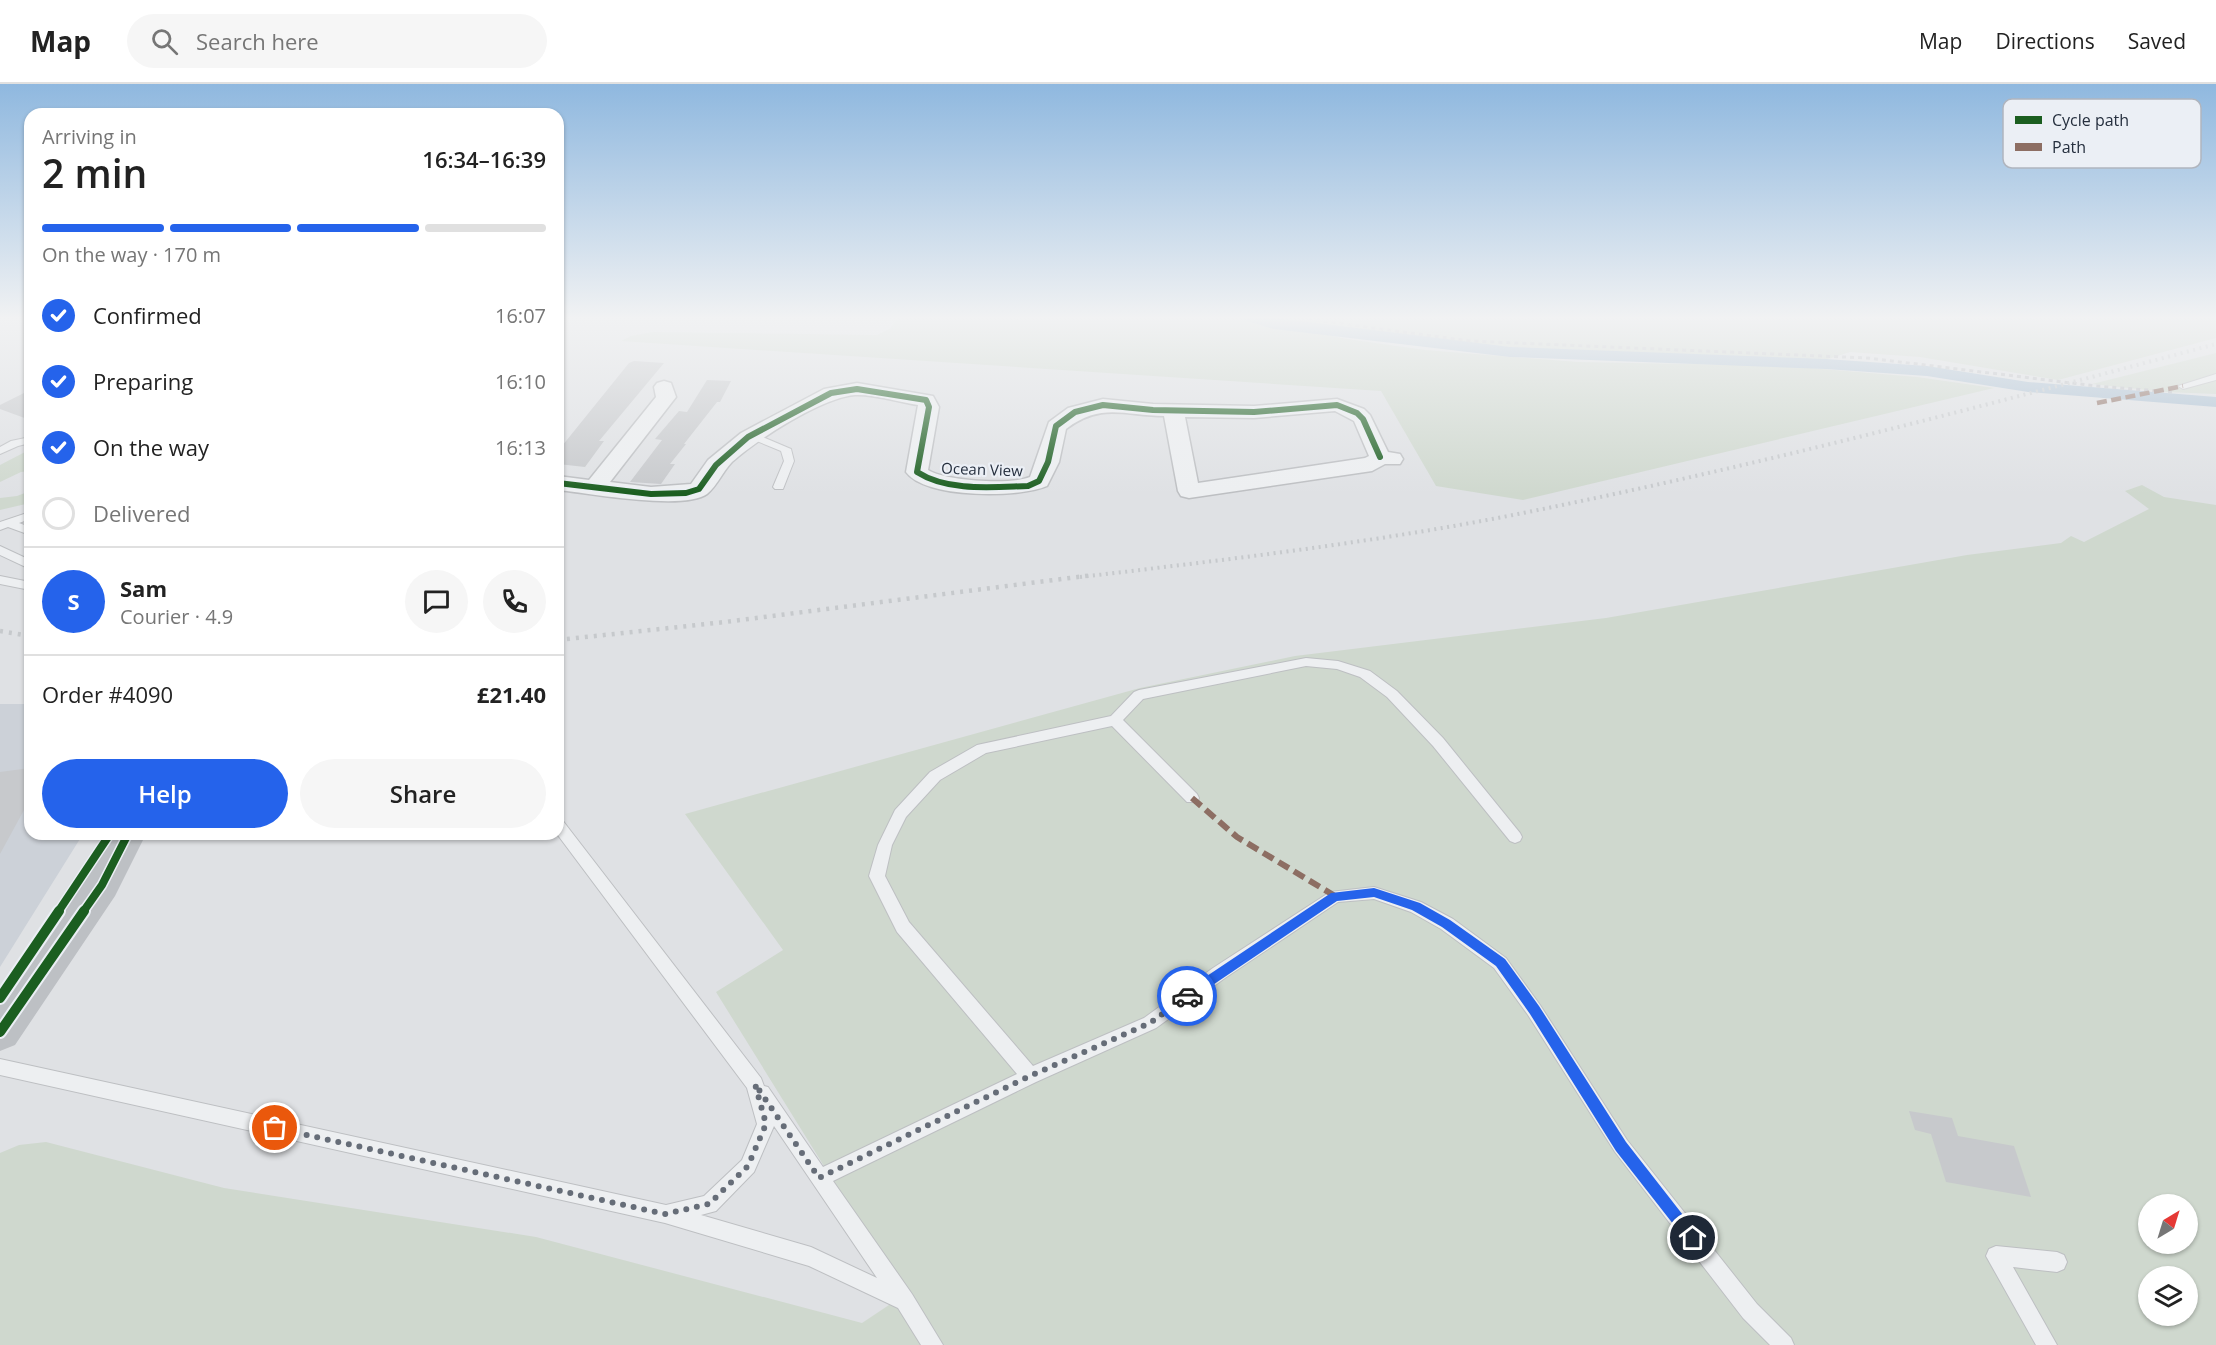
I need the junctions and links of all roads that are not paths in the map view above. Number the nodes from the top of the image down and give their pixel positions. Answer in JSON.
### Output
{"nodes":[{"id":1,"x":2216,"y":377,"type":"edge"},
{"id":2,"x":2180,"y":389,"type":"road end"},
{"id":3,"x":672,"y":394,"type":"dead end"},
{"id":4,"x":1173,"y":410,"type":"junction"},
{"id":5,"x":751,"y":435,"type":"junction"},
{"id":6,"x":24,"y":441,"type":"edge"},
{"id":7,"x":0,"y":451,"type":"edge"},
{"id":8,"x":564,"y":484,"type":"edge"},
{"id":9,"x":595,"y":487,"type":"junction"},
{"id":10,"x":780,"y":487,"type":"dead end"},
{"id":11,"x":24,"y":518,"type":"edge"},
{"id":12,"x":6,"y":525,"type":"edge"},
{"id":13,"x":24,"y":530,"type":"edge"},
{"id":14,"x":0,"y":550,"type":"edge"},
{"id":15,"x":24,"y":562,"type":"edge"},
{"id":16,"x":0,"y":580,"type":"edge"},
{"id":17,"x":24,"y":585,"type":"edge"},
{"id":18,"x":1115,"y":720,"type":"junction"},
{"id":19,"x":1192,"y":798,"type":"dead end"},
{"id":20,"x":564,"y":833,"type":"edge"},
{"id":21,"x":1515,"y":837,"type":"dead end"},
{"id":22,"x":125,"y":840,"type":"edge"},
{"id":23,"x":0,"y":1032,"type":"edge"},
{"id":24,"x":0,"y":1067,"type":"edge"},
{"id":25,"x":1030,"y":1076,"type":"junction"},
{"id":26,"x":755,"y":1084,"type":"junction"},
{"id":27,"x":819,"y":1178,"type":"junction"},
{"id":28,"x":665,"y":1214,"type":"junction"},
{"id":29,"x":2057,"y":1262,"type":"dead end"},
{"id":30,"x":905,"y":1301,"type":"junction"},
{"id":31,"x":933,"y":1345,"type":"edge"},
{"id":32,"x":1784,"y":1345,"type":"edge"},
{"id":33,"x":2047,"y":1345,"type":"edge"}],
"edges":[{"from":1,"to":2,"type":"lane"},
{"from":3,"to":9,"type":"street"},
{"from":4,"to":4,"type":"street","name":"Ocean View"},
{"from":4,"to":5,"type":"street","name":"Ocean View"},
{"from":5,"to":9,"type":"street","name":"Ocean View"},
{"from":5,"to":10,"type":"lane"},
{"from":6,"to":7,"type":"lane"},
{"from":8,"to":9,"type":"street","name":"Ocean View"},
{"from":11,"to":12,"type":"lane"},
{"from":12,"to":13,"type":"lane"},
{"from":14,"to":15,"type":"lane"},
{"from":16,"to":17,"type":"lane"},
{"from":18,"to":19,"type":"lane"},
{"from":18,"to":21,"type":"lane"},
{"from":18,"to":25,"type":"lane"},
{"from":20,"to":26,"type":"lane"},
{"from":22,"to":23,"type":"main road"},
{"from":24,"to":28,"type":"lane"},
{"from":25,"to":27,"type":"lane"},
{"from":25,"to":32,"type":"lane"},
{"from":26,"to":27,"type":"lane"},
{"from":26,"to":28,"type":"lane"},
{"from":27,"to":30,"type":"lane"},
{"from":28,"to":30,"type":"lane"},
{"from":29,"to":33,"type":"lane"},
{"from":30,"to":31,"type":"lane"}]}
